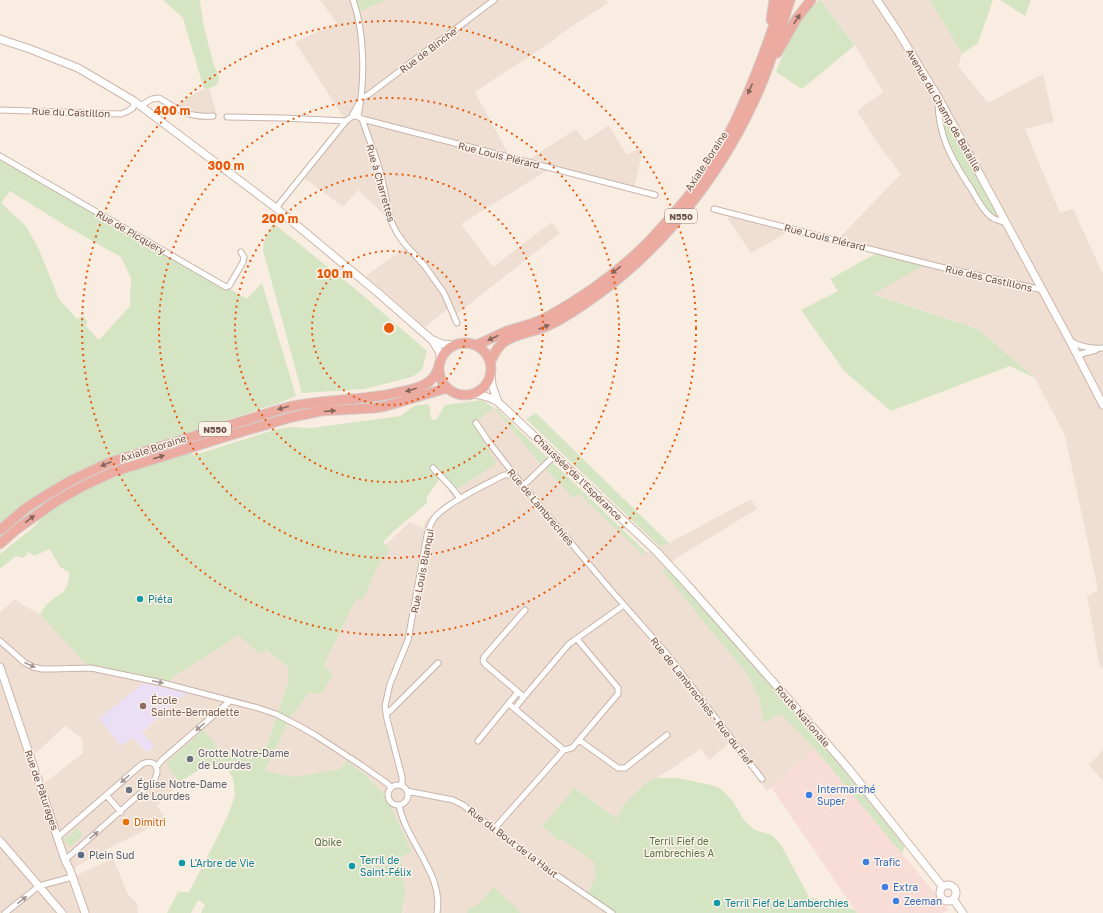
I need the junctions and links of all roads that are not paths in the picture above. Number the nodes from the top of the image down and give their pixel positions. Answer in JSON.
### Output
{"nodes":[{"id":1,"x":353,"y":0,"type":"edge"},
{"id":2,"x":494,"y":0,"type":"edge"},
{"id":3,"x":774,"y":0,"type":"edge"},
{"id":4,"x":782,"y":0,"type":"edge"},
{"id":5,"x":790,"y":0,"type":"edge"},
{"id":6,"x":811,"y":0,"type":"edge"},
{"id":7,"x":877,"y":0,"type":"edge"},
{"id":8,"x":0,"y":39,"type":"edge"},
{"id":9,"x":764,"y":56,"type":"junction"},
{"id":10,"x":764,"y":77,"type":"junction"},
{"id":11,"x":938,"y":96,"type":"junction"},
{"id":12,"x":361,"y":99,"type":"junction"},
{"id":13,"x":134,"y":101,"type":"junction"},
{"id":14,"x":140,"y":106,"type":"junction"},
{"id":15,"x":0,"y":110,"type":"edge"},
{"id":16,"x":213,"y":116,"type":"dead end"},
{"id":17,"x":228,"y":117,"type":"dead end"},
{"id":18,"x":357,"y":117,"type":"junction"},
{"id":19,"x":346,"y":121,"type":"junction"},
{"id":20,"x":0,"y":156,"type":"edge"},
{"id":21,"x":655,"y":195,"type":"dead end"},
{"id":22,"x":276,"y":208,"type":"junction"},
{"id":23,"x":714,"y":209,"type":"dead end"},
{"id":24,"x":1006,"y":223,"type":"junction"},
{"id":25,"x":241,"y":252,"type":"dead end"},
{"id":26,"x":936,"y":266,"type":"joint"},
{"id":27,"x":1043,"y":290,"type":"junction"},
{"id":28,"x":457,"y":323,"type":"dead end"},
{"id":29,"x":432,"y":340,"type":"junction"},
{"id":30,"x":1070,"y":341,"type":"junction"},
{"id":31,"x":454,"y":345,"type":"junction"},
{"id":32,"x":476,"y":345,"type":"junction"},
{"id":33,"x":1085,"y":347,"type":"junction"},
{"id":34,"x":1102,"y":348,"type":"edge"},
{"id":35,"x":1076,"y":353,"type":"junction"},
{"id":36,"x":491,"y":361,"type":"junction"},
{"id":37,"x":440,"y":363,"type":"junction"},
{"id":38,"x":491,"y":373,"type":"junction"},
{"id":39,"x":447,"y":388,"type":"junction"},
{"id":40,"x":473,"y":394,"type":"junction"},
{"id":41,"x":498,"y":402,"type":"junction"},
{"id":42,"x":1103,"y":405,"type":"edge"},
{"id":43,"x":476,"y":423,"type":"dead end"},
{"id":44,"x":554,"y":454,"type":"junction"},
{"id":45,"x":433,"y":468,"type":"dead end"},
{"id":46,"x":515,"y":476,"type":"junction"},
{"id":47,"x":523,"y":486,"type":"junction"},
{"id":48,"x":460,"y":499,"type":"junction"},
{"id":49,"x":0,"y":530,"type":"edge"},
{"id":50,"x":0,"y":544,"type":"edge"},
{"id":51,"x":657,"y":552,"type":"joint"},
{"id":52,"x":609,"y":588,"type":"joint"},
{"id":53,"x":624,"y":606,"type":"junction"},
{"id":54,"x":525,"y":610,"type":"dead end"},
{"id":55,"x":577,"y":638,"type":"junction"},
{"id":56,"x":0,"y":641,"type":"edge"},
{"id":57,"x":438,"y":663,"type":"dead end"},
{"id":58,"x":0,"y":667,"type":"edge"},
{"id":59,"x":518,"y":692,"type":"junction"},
{"id":60,"x":524,"y":697,"type":"junction"},
{"id":61,"x":230,"y":701,"type":"junction"},
{"id":62,"x":509,"y":704,"type":"junction"},
{"id":63,"x":514,"y":708,"type":"junction"},
{"id":64,"x":386,"y":714,"type":"junction"},
{"id":65,"x":667,"y":735,"type":"dead end"},
{"id":66,"x":579,"y":740,"type":"junction"},
{"id":67,"x":478,"y":741,"type":"dead end"},
{"id":68,"x":564,"y":750,"type":"junction"},
{"id":69,"x":156,"y":766,"type":"junction"},
{"id":70,"x":762,"y":779,"type":"dead end"},
{"id":71,"x":402,"y":786,"type":"junction"},
{"id":72,"x":391,"y":788,"type":"junction"},
{"id":73,"x":407,"y":791,"type":"junction"},
{"id":74,"x":106,"y":796,"type":"junction"},
{"id":75,"x":399,"y":805,"type":"junction"},
{"id":76,"x":121,"y":812,"type":"junction"},
{"id":77,"x":494,"y":829,"type":"junction"},
{"id":78,"x":58,"y":838,"type":"junction"},
{"id":79,"x":0,"y":842,"type":"edge"},
{"id":80,"x":65,"y":860,"type":"junction"},
{"id":81,"x":72,"y":878,"type":"junction"},
{"id":82,"x":39,"y":886,"type":"junction"},
{"id":83,"x":942,"y":886,"type":"junction"},
{"id":84,"x":953,"y":900,"type":"junction"},
{"id":85,"x":5,"y":913,"type":"edge"},
{"id":86,"x":62,"y":913,"type":"edge"},
{"id":87,"x":85,"y":913,"type":"edge"},
{"id":88,"x":437,"y":913,"type":"edge"},
{"id":89,"x":612,"y":913,"type":"edge"},
{"id":90,"x":963,"y":913,"type":"edge"}],
"edges":[{"from":1,"to":12,"type":"street"},
{"from":2,"to":12,"type":"street","name":"Rue de Binche"},
{"from":3,"to":9,"type":"highway"},
{"from":4,"to":9,"type":"highway","name":"Axiale Boraine","number":"N550"},
{"from":5,"to":10,"type":"highway","name":"Axiale Boraine","number":"N550"},
{"from":10,"to":6,"type":"highway","one_way":true},
{"from":7,"to":11,"type":"main road","name":"Avenue du Champ de Bataille"},
{"from":8,"to":13,"type":"main road"},
{"from":9,"to":32,"type":"highway","name":"Axiale Boraine","number":"N550","one_way":true},
{"from":36,"to":10,"type":"highway","name":"Axiale Boraine","number":"N550","one_way":true},
{"from":11,"to":24,"type":"main road","name":"Avenue du Champ de Bataille"},
{"from":11,"to":24,"type":"street"},
{"from":12,"to":18,"type":"street"},
{"from":13,"to":14,"type":"main road"},
{"from":13,"to":15,"type":"street","name":"Rue du Castillon"},
{"from":14,"to":16,"type":"street"},
{"from":14,"to":22,"type":"main road"},
{"from":17,"to":19,"type":"street"},
{"from":18,"to":19,"type":"street"},
{"from":18,"to":21,"type":"street","name":"Rue Louis Piérard"},
{"from":18,"to":28,"type":"street","name":"Rue à Charrettes"},
{"from":19,"to":22,"type":"street"},
{"from":20,"to":25,"type":"street","name":"Rue de Picquery"},
{"from":22,"to":29,"type":"main road"},
{"from":23,"to":26,"type":"street","name":"Rue Louis Piérard"},
{"from":24,"to":27,"type":"main road","name":"Avenue du Champ de Bataille"},
{"from":26,"to":27,"type":"street","name":"Rue des Castillons"},
{"from":27,"to":30,"type":"main road","name":"Avenue du Champ de Bataille"},
{"from":29,"to":31,"type":"main road"},
{"from":29,"to":37,"type":"main road"},
{"from":30,"to":33,"type":"street"},
{"from":30,"to":35,"type":"main road","name":"Avenue du Champ de Bataille"},
{"from":31,"to":32,"type":"highway","number":"N550"},
{"from":31,"to":37,"type":"highway","number":"N550"},
{"from":32,"to":36,"type":"highway"},
{"from":33,"to":34,"type":"street"},
{"from":33,"to":35,"type":"street"},
{"from":34,"to":35,"type":"street"},
{"from":35,"to":42,"type":"main road","name":"Avenue du Champ de Bataille"},
{"from":36,"to":38,"type":"highway"},
{"from":37,"to":39,"type":"highway"},
{"from":37,"to":49,"type":"highway","name":"Axiale Boraine","number":"N550","one_way":true},
{"from":38,"to":40,"type":"highway"},
{"from":38,"to":41,"type":"main road"},
{"from":39,"to":40,"type":"highway"},
{"from":50,"to":39,"type":"highway","name":"Axiale Boraine","number":"N550","one_way":true},
{"from":40,"to":41,"type":"main road"},
{"from":41,"to":44,"type":"main road","name":"Chaussée de l'Espérance"},
{"from":43,"to":46,"type":"street","name":"Rue de Lambrechies"},
{"from":44,"to":47,"type":"street"},
{"from":44,"to":51,"type":"main road","name":"Chaussée de l'Espérance"},
{"from":45,"to":48,"type":"street"},
{"from":46,"to":47,"type":"street","name":"Rue de Lambrechies"},
{"from":46,"to":48,"type":"street","name":"Rue Louis Blanqui"},
{"from":47,"to":52,"type":"street","name":"Rue de Lambrechies"},
{"from":48,"to":64,"type":"street","name":"Rue Louis Blanqui"},
{"from":51,"to":83,"type":"main road","name":"Route Nationale"},
{"from":52,"to":53,"type":"street","name":"Rue de Lambrechies - Rue du Fief"},
{"from":53,"to":55,"type":"street"},
{"from":53,"to":70,"type":"street","name":"Rue de Lambrechies - Rue du Fief"},
{"from":54,"to":59,"type":"street"},
{"from":55,"to":60,"type":"street"},
{"from":55,"to":66,"type":"street"},
{"from":56,"to":61,"type":"street","one_way":true},
{"from":57,"to":64,"type":"street"},
{"from":58,"to":78,"type":"main road","name":"Rue de Pâturages"},
{"from":59,"to":60,"type":"street"},
{"from":59,"to":62,"type":"street"},
{"from":60,"to":63,"type":"street"},
{"from":61,"to":69,"type":"street","one_way":true},
{"from":61,"to":72,"type":"street"},
{"from":62,"to":63,"type":"street"},
{"from":62,"to":67,"type":"street"},
{"from":63,"to":68,"type":"street"},
{"from":64,"to":71,"type":"street","name":"Rue Louis Blanqui"},
{"from":65,"to":66,"type":"street"},
{"from":66,"to":68,"type":"street"},
{"from":68,"to":77,"type":"street"},
{"from":69,"to":74,"type":"street","one_way":true},
{"from":69,"to":76,"type":"street"},
{"from":71,"to":72,"type":"street"},
{"from":71,"to":73,"type":"street"},
{"from":72,"to":75,"type":"street"},
{"from":73,"to":75,"type":"street"},
{"from":73,"to":77,"type":"street","name":"Rue du Bout de la Haut"},
{"from":74,"to":76,"type":"street"},
{"from":74,"to":78,"type":"street"},
{"from":75,"to":88,"type":"street"},
{"from":80,"to":76,"type":"street","one_way":true},
{"from":77,"to":89,"type":"street","name":"Rue du Bout de la Haut"},
{"from":78,"to":80,"type":"main road","name":"Rue de Pâturages"},
{"from":79,"to":82,"type":"main road"},
{"from":80,"to":81,"type":"main road","name":"Rue de Pâturages"},
{"from":81,"to":82,"type":"street"},
{"from":81,"to":87,"type":"main road","name":"Rue de Pâturages"},
{"from":85,"to":82,"type":"street","one_way":true},
{"from":82,"to":86,"type":"main road"},
{"from":83,"to":84,"type":"main road"},
{"from":83,"to":84,"type":"main road"},
{"from":84,"to":90,"type":"main road"}]}
